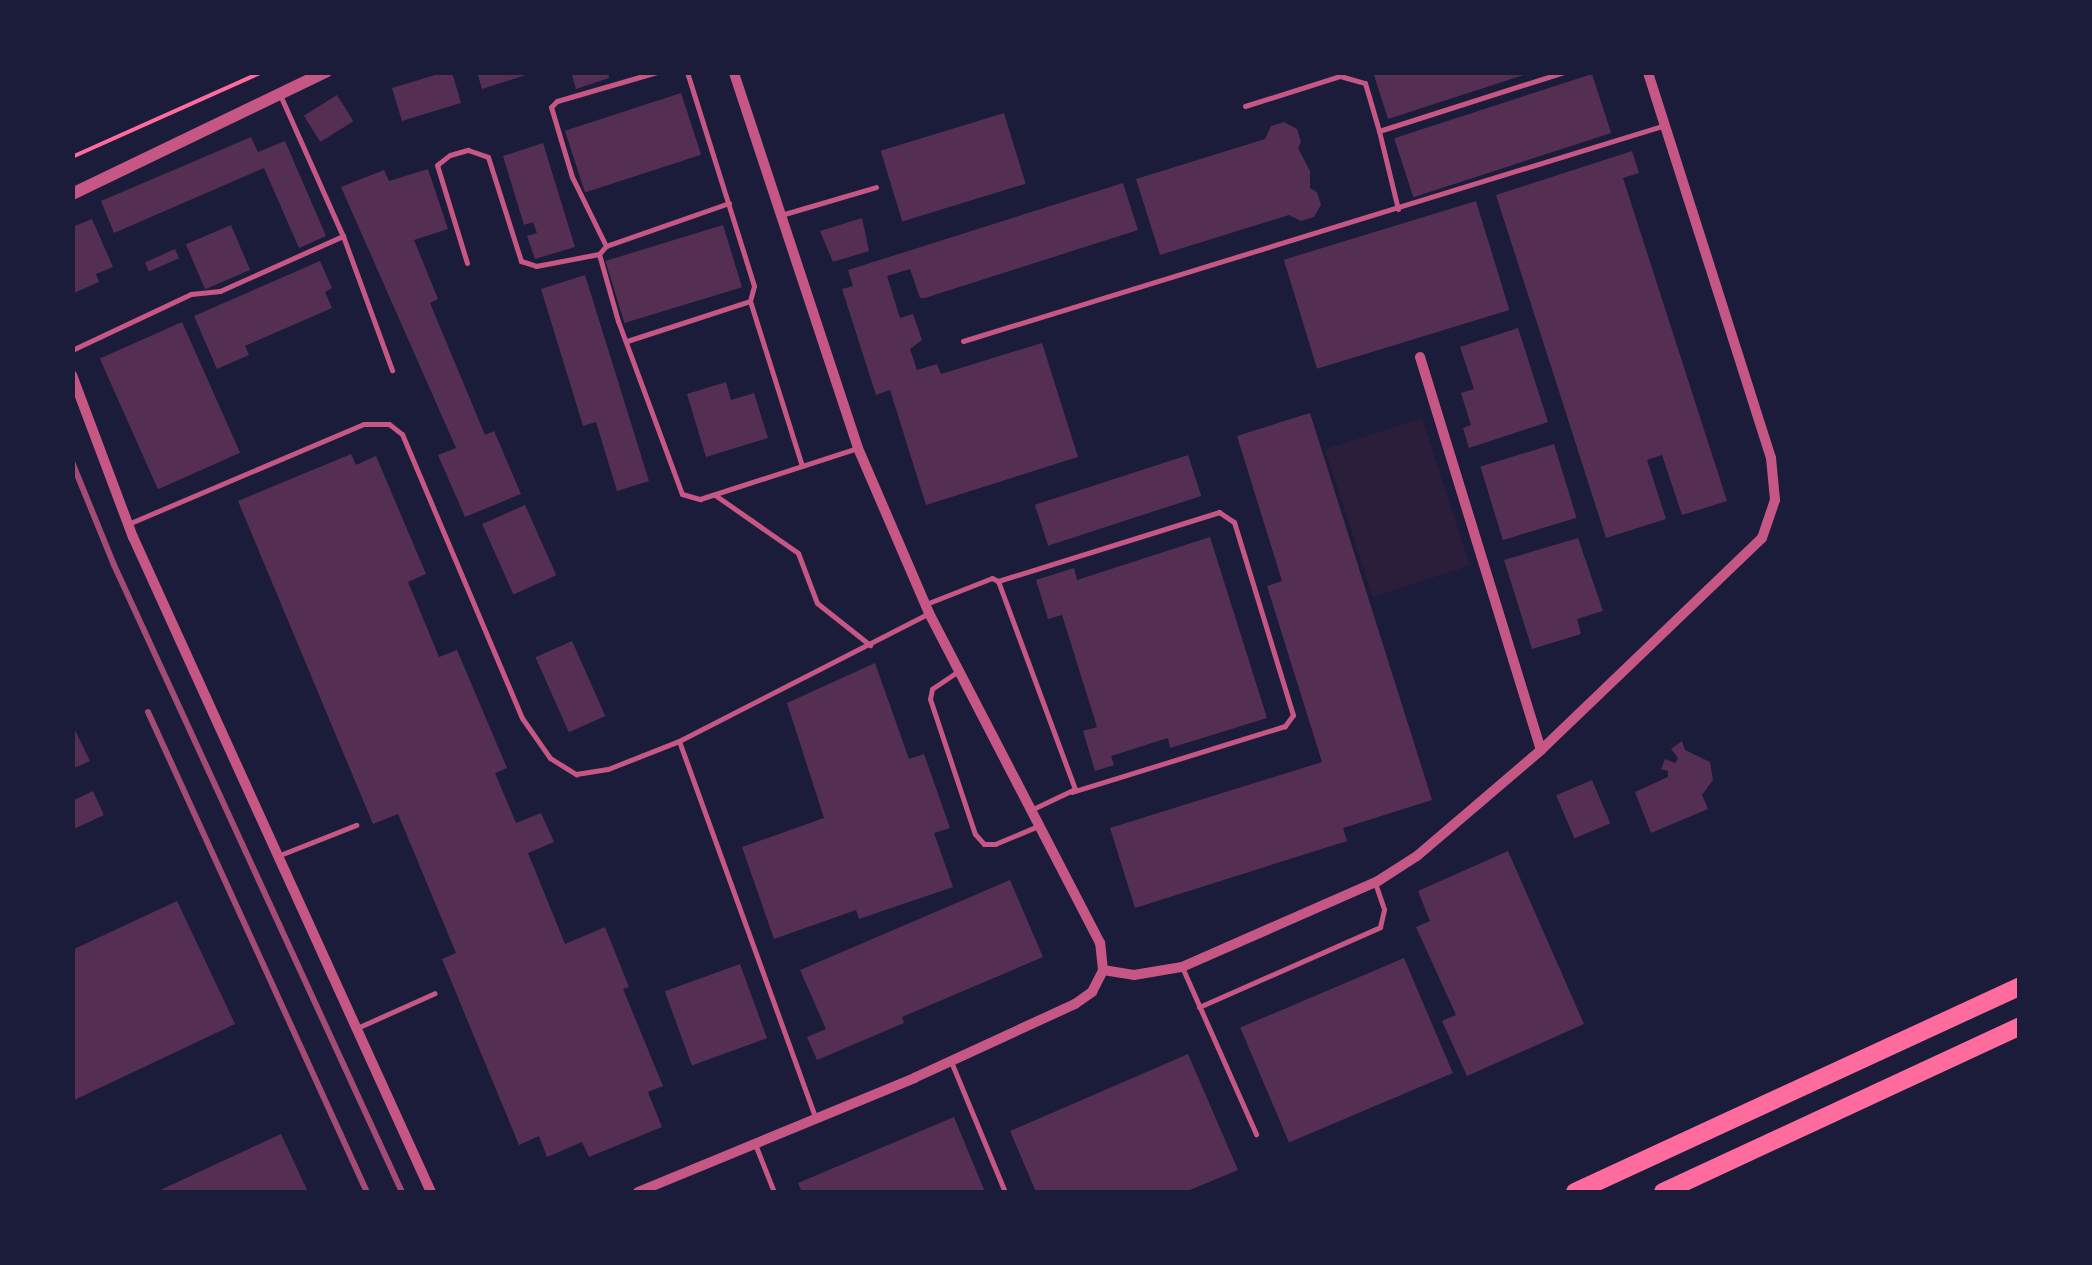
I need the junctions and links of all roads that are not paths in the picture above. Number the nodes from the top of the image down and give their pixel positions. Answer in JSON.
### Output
{"nodes":[{"id":1,"x":326,"y":72,"type":"edge"},
{"id":2,"x":657,"y":72,"type":"edge"},
{"id":3,"x":687,"y":72,"type":"edge"},
{"id":4,"x":734,"y":72,"type":"edge"},
{"id":5,"x":1564,"y":72,"type":"edge"},
{"id":6,"x":1648,"y":72,"type":"edge"},
{"id":7,"x":280,"y":94,"type":"junction"},
{"id":8,"x":1245,"y":106,"type":"dead end"},
{"id":9,"x":1665,"y":126,"type":"junction"},
{"id":10,"x":1380,"y":131,"type":"junction"},
{"id":11,"x":876,"y":186,"type":"dead end"},
{"id":12,"x":72,"y":194,"type":"edge"},
{"id":13,"x":728,"y":202,"type":"junction"},
{"id":14,"x":1398,"y":209,"type":"junction"},
{"id":15,"x":778,"y":216,"type":"junction"},
{"id":16,"x":343,"y":236,"type":"junction"},
{"id":17,"x":606,"y":246,"type":"junction"},
{"id":18,"x":599,"y":254,"type":"junction"},
{"id":19,"x":468,"y":263,"type":"dead end"},
{"id":20,"x":750,"y":301,"type":"junction"},
{"id":21,"x":627,"y":341,"type":"junction"},
{"id":22,"x":963,"y":342,"type":"dead end"},
{"id":23,"x":72,"y":350,"type":"edge"},
{"id":24,"x":1420,"y":357,"type":"dead end"},
{"id":25,"x":392,"y":370,"type":"dead end"},
{"id":26,"x":72,"y":374,"type":"edge"},
{"id":27,"x":858,"y":448,"type":"junction"},
{"id":28,"x":802,"y":466,"type":"junction"},
{"id":29,"x":715,"y":494,"type":"junction"},
{"id":30,"x":128,"y":524,"type":"junction"},
{"id":31,"x":998,"y":581,"type":"junction"},
{"id":32,"x":928,"y":608,"type":"junction"},
{"id":33,"x":870,"y":645,"type":"junction"},
{"id":34,"x":960,"y":671,"type":"junction"},
{"id":35,"x":679,"y":741,"type":"junction"},
{"id":36,"x":1542,"y":750,"type":"junction"},
{"id":37,"x":1072,"y":792,"type":"junction"},
{"id":38,"x":1031,"y":810,"type":"junction"},
{"id":39,"x":1039,"y":825,"type":"junction"},
{"id":40,"x":356,"y":826,"type":"dead end"},
{"id":41,"x":278,"y":856,"type":"junction"},
{"id":42,"x":1375,"y":883,"type":"junction"},
{"id":43,"x":1182,"y":967,"type":"junction"},
{"id":44,"x":1103,"y":970,"type":"junction"},
{"id":45,"x":2020,"y":986,"type":"edge"},
{"id":46,"x":435,"y":994,"type":"dead end"},
{"id":47,"x":1200,"y":1008,"type":"junction"},
{"id":48,"x":2020,"y":1026,"type":"edge"},
{"id":49,"x":357,"y":1028,"type":"junction"},
{"id":50,"x":951,"y":1061,"type":"junction"},
{"id":51,"x":815,"y":1118,"type":"junction"},
{"id":52,"x":1256,"y":1134,"type":"dead end"},
{"id":53,"x":754,"y":1143,"type":"junction"},
{"id":54,"x":432,"y":1192,"type":"edge"},
{"id":55,"x":638,"y":1192,"type":"edge"},
{"id":56,"x":774,"y":1192,"type":"edge"},
{"id":57,"x":1005,"y":1192,"type":"edge"},
{"id":58,"x":1576,"y":1192,"type":"edge"},
{"id":59,"x":1663,"y":1192,"type":"edge"}],
"edges":[{"from":1,"to":7,"type":"street"},
{"from":2,"to":17,"type":"lane"},
{"from":3,"to":13,"type":"lane"},
{"from":4,"to":15,"type":"street"},
{"from":5,"to":10,"type":"lane"},
{"from":6,"to":9,"type":"street"},
{"from":7,"to":12,"type":"street"},
{"from":7,"to":16,"type":"lane"},
{"from":8,"to":10,"type":"lane"},
{"from":9,"to":14,"type":"lane"},
{"from":9,"to":36,"type":"street"},
{"from":10,"to":14,"type":"lane"},
{"from":11,"to":15,"type":"lane"},
{"from":13,"to":17,"type":"lane"},
{"from":13,"to":20,"type":"lane"},
{"from":14,"to":22,"type":"lane"},
{"from":15,"to":27,"type":"street"},
{"from":16,"to":23,"type":"lane"},
{"from":16,"to":25,"type":"lane"},
{"from":17,"to":18,"type":"lane"},
{"from":18,"to":19,"type":"lane"},
{"from":18,"to":21,"type":"lane"},
{"from":20,"to":21,"type":"lane"},
{"from":20,"to":28,"type":"lane"},
{"from":21,"to":29,"type":"lane"},
{"from":24,"to":36,"type":"street"},
{"from":26,"to":30,"type":"street"},
{"from":27,"to":28,"type":"lane"},
{"from":27,"to":32,"type":"street"},
{"from":28,"to":29,"type":"lane"},
{"from":29,"to":33,"type":"lane"},
{"from":30,"to":35,"type":"lane"},
{"from":30,"to":41,"type":"street"},
{"from":31,"to":32,"type":"lane"},
{"from":31,"to":37,"type":"lane"},
{"from":31,"to":37,"type":"lane"},
{"from":32,"to":33,"type":"lane"},
{"from":32,"to":34,"type":"street"},
{"from":33,"to":35,"type":"lane"},
{"from":34,"to":38,"type":"street"},
{"from":34,"to":39,"type":"lane"},
{"from":35,"to":51,"type":"lane"},
{"from":36,"to":42,"type":"street"},
{"from":37,"to":38,"type":"lane"},
{"from":38,"to":39,"type":"street"},
{"from":39,"to":44,"type":"street"},
{"from":40,"to":41,"type":"lane"},
{"from":41,"to":49,"type":"street"},
{"from":42,"to":43,"type":"street"},
{"from":42,"to":47,"type":"lane"},
{"from":43,"to":44,"type":"street"},
{"from":43,"to":47,"type":"lane"},
{"from":44,"to":50,"type":"street"},
{"from":45,"to":58,"type":"highway"},
{"from":46,"to":49,"type":"lane"},
{"from":47,"to":52,"type":"lane"},
{"from":48,"to":59,"type":"highway"},
{"from":49,"to":54,"type":"street"},
{"from":50,"to":51,"type":"street"},
{"from":50,"to":57,"type":"lane"},
{"from":51,"to":53,"type":"street"},
{"from":53,"to":55,"type":"street"},
{"from":53,"to":56,"type":"lane"}]}
